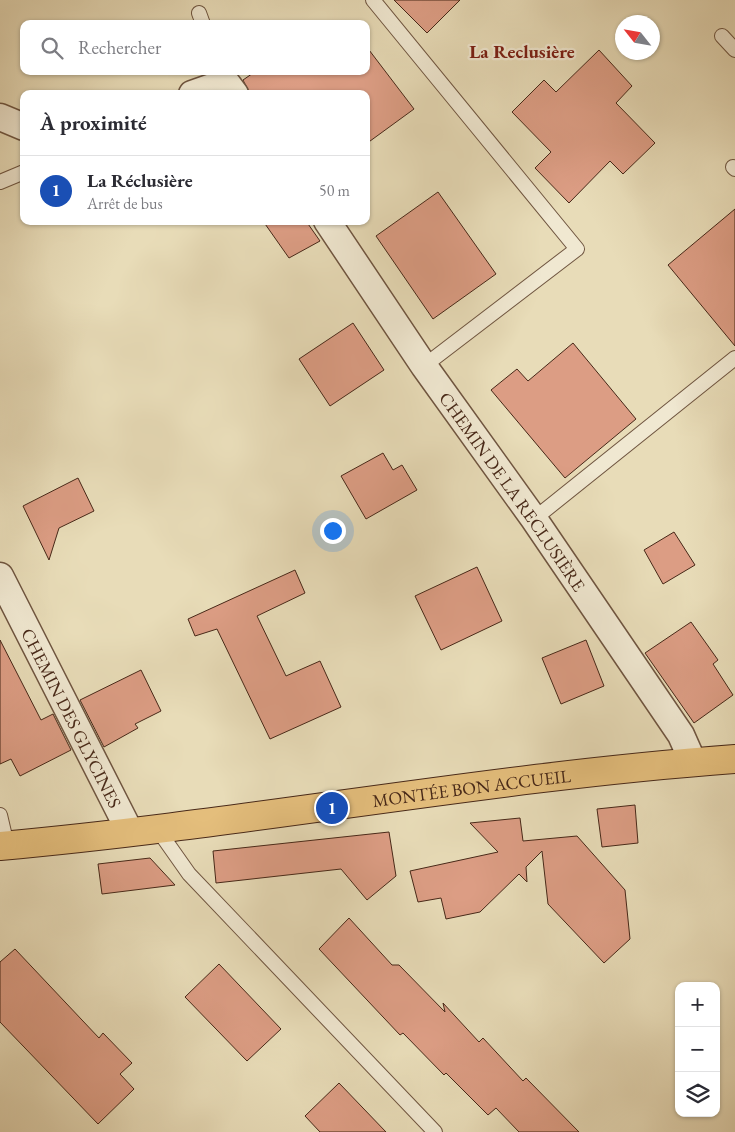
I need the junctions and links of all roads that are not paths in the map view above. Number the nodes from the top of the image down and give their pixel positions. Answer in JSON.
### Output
{"nodes":[{"id":1,"x":372,"y":0,"type":"edge"},
{"id":2,"x":722,"y":36,"type":"dead end"},
{"id":3,"x":735,"y":50,"type":"edge"},
{"id":4,"x":228,"y":82,"type":"edge"},
{"id":5,"x":204,"y":90,"type":"edge"},
{"id":6,"x":0,"y":117,"type":"edge"},
{"id":7,"x":20,"y":125,"type":"edge"},
{"id":8,"x":20,"y":174,"type":"edge"},
{"id":9,"x":0,"y":182,"type":"edge"},
{"id":10,"x":330,"y":225,"type":"edge"},
{"id":11,"x":735,"y":358,"type":"edge"},
{"id":12,"x":424,"y":366,"type":"junction"},
{"id":13,"x":534,"y":518,"type":"junction"},
{"id":14,"x":0,"y":576,"type":"edge"},
{"id":15,"x":735,"y":760,"type":"edge"},
{"id":16,"x":693,"y":762,"type":"junction"},
{"id":17,"x":0,"y":815,"type":"edge"},
{"id":18,"x":158,"y":830,"type":"junction"},
{"id":19,"x":130,"y":832,"type":"junction"},
{"id":20,"x":3,"y":845,"type":"edge"},
{"id":21,"x":435,"y":1132,"type":"edge"}],
"edges":[{"from":1,"to":12,"type":"lane"},
{"from":2,"to":3,"type":"lane"},
{"from":4,"to":5,"type":"street"},
{"from":6,"to":7,"type":"street"},
{"from":8,"to":9,"type":"lane"},
{"from":10,"to":12,"type":"street","name":"CHEMIN DE LA RECLUSIÈRE"},
{"from":11,"to":13,"type":"lane"},
{"from":12,"to":13,"type":"street","name":"CHEMIN DE LA RECLUSIÈRE"},
{"from":13,"to":16,"type":"street","name":"CHEMIN DE LA RECLUSIÈRE"},
{"from":14,"to":19,"type":"street","name":"CHEMIN DES GLYCINES"},
{"from":15,"to":16,"type":"main road","name":"MONTÉE BON ACCUEIL"},
{"from":16,"to":18,"type":"main road","name":"MONTÉE BON ACCUEIL"},
{"from":17,"to":20,"type":"lane"},
{"from":18,"to":19,"type":"main road","name":"MONTÉE BON ACCUEIL"},
{"from":18,"to":21,"type":"lane"},
{"from":19,"to":20,"type":"main road","name":"MONTÉE BON ACCUEIL"}]}
